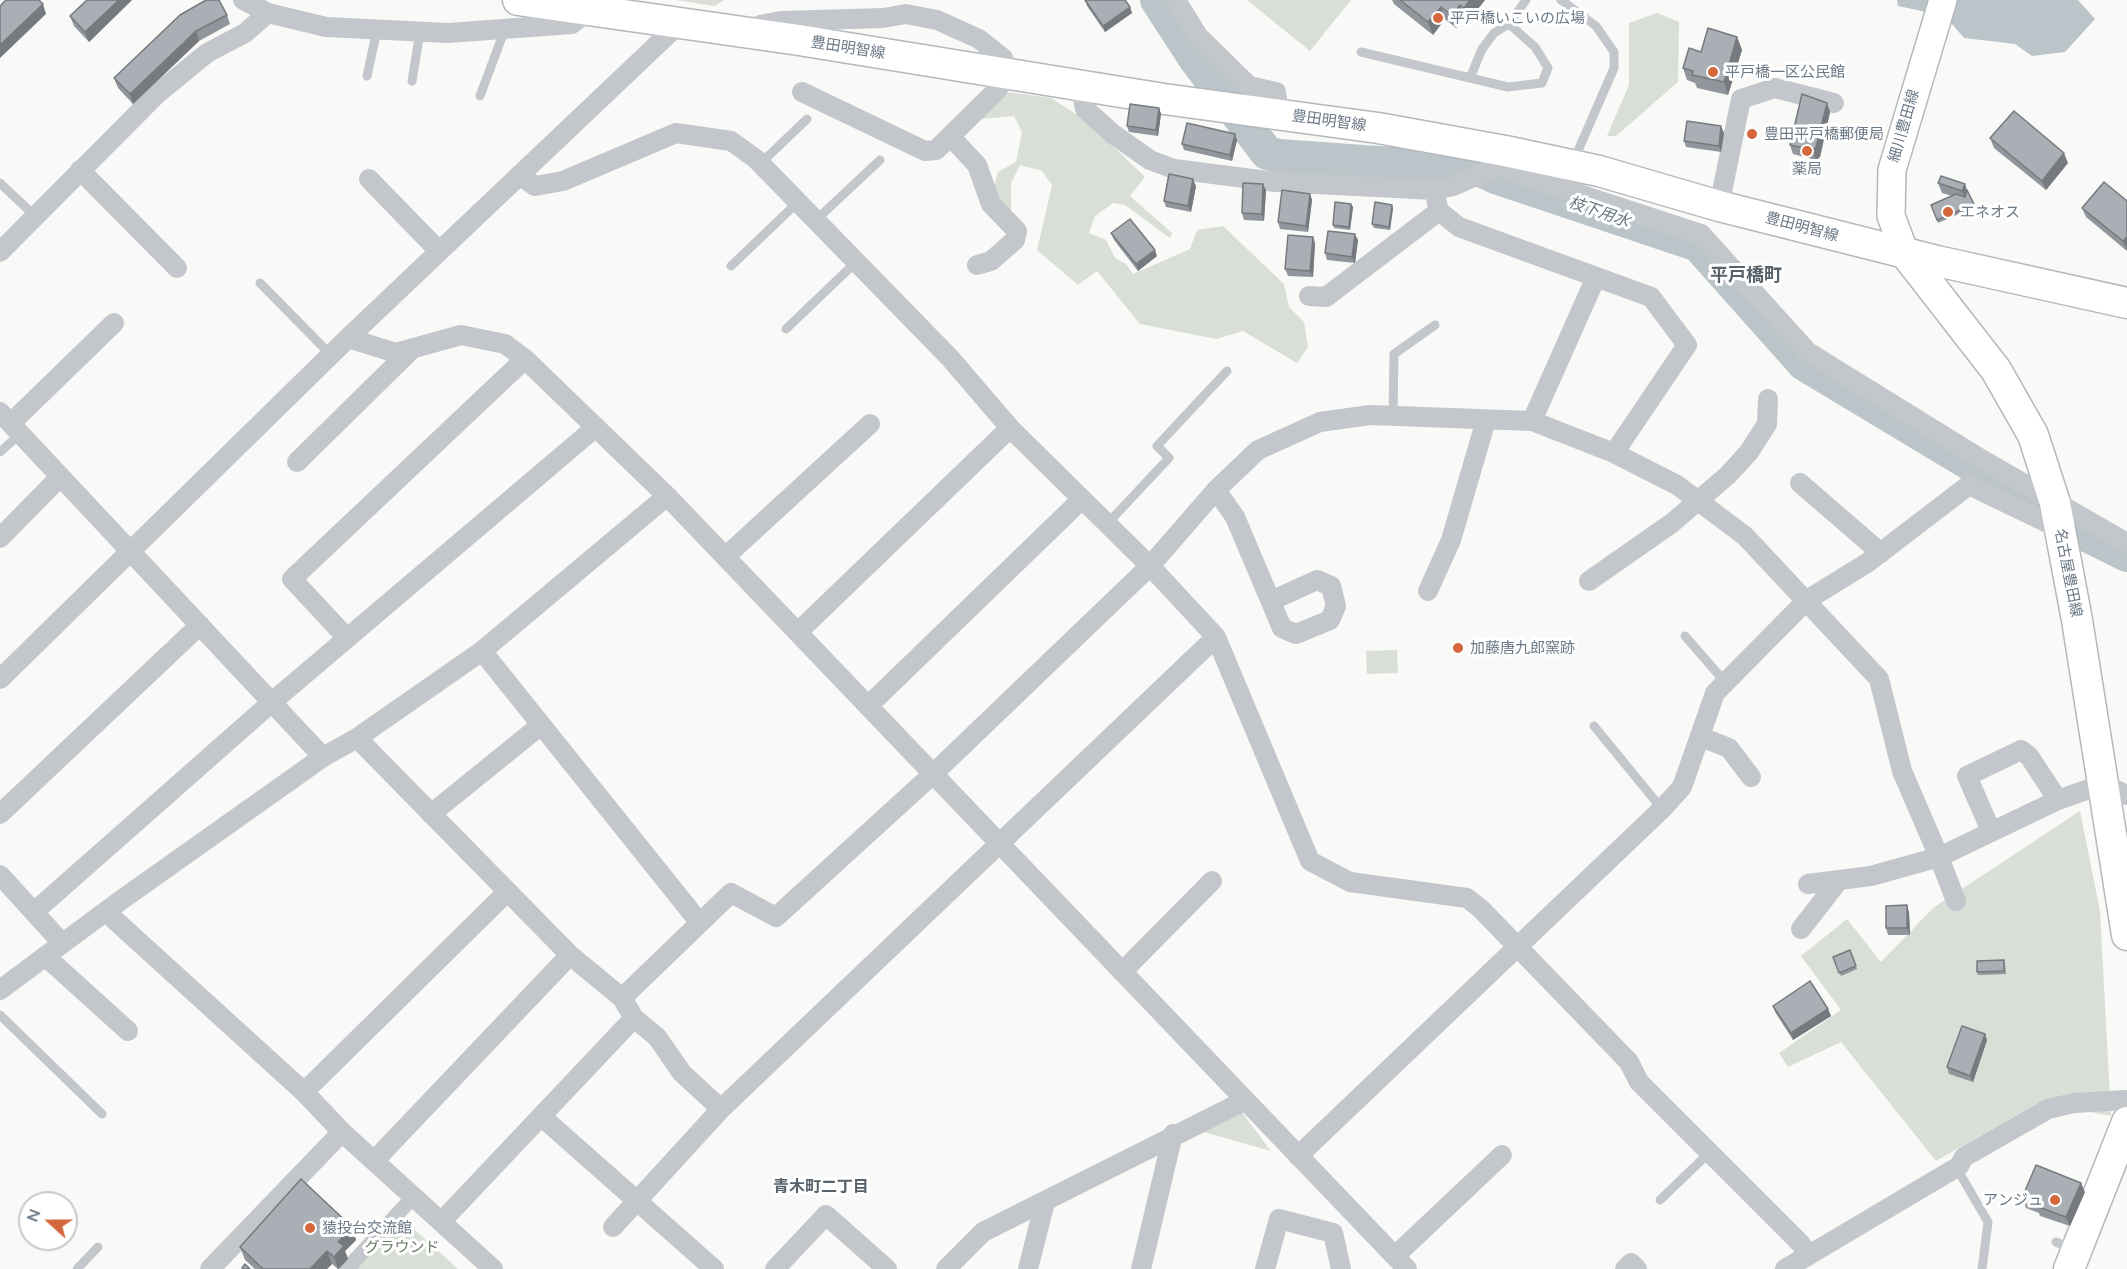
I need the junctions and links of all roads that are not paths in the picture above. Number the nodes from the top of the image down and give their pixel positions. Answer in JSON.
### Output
{"nodes":[{"id":1,"x":243,"y":0,"type":"edge"},
{"id":2,"x":518,"y":0,"type":"edge"},
{"id":3,"x":1176,"y":0,"type":"edge"},
{"id":4,"x":1526,"y":0,"type":"edge"},
{"id":5,"x":1561,"y":0,"type":"edge"},
{"id":6,"x":1943,"y":0,"type":"edge"},
{"id":7,"x":907,"y":7,"type":"edge"},
{"id":8,"x":587,"y":12,"type":"junction"},
{"id":9,"x":268,"y":13,"type":"junction"},
{"id":10,"x":679,"y":24,"type":"junction"},
{"id":11,"x":1509,"y":24,"type":"junction"},
{"id":12,"x":505,"y":29,"type":"junction"},
{"id":13,"x":377,"y":30,"type":"junction"},
{"id":14,"x":420,"y":32,"type":"junction"},
{"id":15,"x":747,"y":33,"type":"junction"},
{"id":16,"x":1361,"y":52,"type":"dead end"},
{"id":17,"x":1007,"y":74,"type":"junction"},
{"id":18,"x":367,"y":76,"type":"dead end"},
{"id":19,"x":1470,"y":78,"type":"junction"},
{"id":20,"x":412,"y":81,"type":"dead end"},
{"id":21,"x":1080,"y":85,"type":"junction"},
{"id":22,"x":802,"y":92,"type":"dead end"},
{"id":23,"x":480,"y":96,"type":"dead end"},
{"id":24,"x":1834,"y":103,"type":"dead end"},
{"id":25,"x":1274,"y":112,"type":"junction"},
{"id":26,"x":807,"y":119,"type":"dead end"},
{"id":27,"x":950,"y":136,"type":"junction"},
{"id":28,"x":880,"y":160,"type":"dead end"},
{"id":29,"x":1500,"y":161,"type":"junction"},
{"id":30,"x":760,"y":164,"type":"junction"},
{"id":31,"x":1572,"y":165,"type":"junction"},
{"id":32,"x":80,"y":170,"type":"junction"},
{"id":33,"x":519,"y":174,"type":"junction"},
{"id":34,"x":369,"y":179,"type":"dead end"},
{"id":35,"x":0,"y":183,"type":"edge"},
{"id":36,"x":1434,"y":190,"type":"junction"},
{"id":37,"x":798,"y":202,"type":"junction"},
{"id":38,"x":1719,"y":206,"type":"junction"},
{"id":39,"x":1439,"y":211,"type":"junction"},
{"id":40,"x":36,"y":217,"type":"junction"},
{"id":41,"x":816,"y":220,"type":"junction"},
{"id":42,"x":439,"y":251,"type":"junction"},
{"id":43,"x":0,"y":252,"type":"edge"},
{"id":44,"x":1905,"y":253,"type":"junction"},
{"id":45,"x":856,"y":262,"type":"junction"},
{"id":46,"x":977,"y":265,"type":"dead end"},
{"id":47,"x":731,"y":266,"type":"dead end"},
{"id":48,"x":177,"y":268,"type":"dead end"},
{"id":49,"x":1596,"y":277,"type":"junction"},
{"id":50,"x":260,"y":283,"type":"dead end"},
{"id":51,"x":1309,"y":296,"type":"dead end"},
{"id":52,"x":2127,"y":303,"type":"edge"},
{"id":53,"x":114,"y":323,"type":"dead end"},
{"id":54,"x":1434,"y":325,"type":"dead end"},
{"id":55,"x":786,"y":329,"type":"dead end"},
{"id":56,"x":348,"y":338,"type":"junction"},
{"id":57,"x":411,"y":350,"type":"junction"},
{"id":58,"x":331,"y":355,"type":"junction"},
{"id":59,"x":525,"y":359,"type":"junction"},
{"id":60,"x":1227,"y":371,"type":"dead end"},
{"id":61,"x":1768,"y":399,"type":"dead end"},
{"id":62,"x":1393,"y":416,"type":"junction"},
{"id":63,"x":1486,"y":420,"type":"junction"},
{"id":64,"x":1532,"y":421,"type":"junction"},
{"id":65,"x":10,"y":423,"type":"edge"},
{"id":66,"x":870,"y":424,"type":"dead end"},
{"id":67,"x":596,"y":427,"type":"junction"},
{"id":68,"x":1010,"y":428,"type":"junction"},
{"id":69,"x":0,"y":453,"type":"edge"},
{"id":70,"x":1614,"y":453,"type":"junction"},
{"id":71,"x":297,"y":462,"type":"dead end"},
{"id":72,"x":60,"y":477,"type":"junction"},
{"id":73,"x":1800,"y":483,"type":"dead end"},
{"id":74,"x":1216,"y":490,"type":"junction"},
{"id":75,"x":666,"y":496,"type":"junction"},
{"id":76,"x":1081,"y":500,"type":"junction"},
{"id":77,"x":1700,"y":501,"type":"junction"},
{"id":78,"x":2058,"y":516,"type":"junction"},
{"id":79,"x":1107,"y":524,"type":"junction"},
{"id":80,"x":0,"y":538,"type":"edge"},
{"id":81,"x":2127,"y":543,"type":"edge"},
{"id":82,"x":132,"y":552,"type":"junction"},
{"id":83,"x":1881,"y":552,"type":"junction"},
{"id":84,"x":725,"y":556,"type":"junction"},
{"id":85,"x":1150,"y":566,"type":"junction"},
{"id":86,"x":1589,"y":582,"type":"dead end"},
{"id":87,"x":1428,"y":591,"type":"dead end"},
{"id":88,"x":1807,"y":600,"type":"junction"},
{"id":89,"x":1271,"y":601,"type":"dead end"},
{"id":90,"x":200,"y":625,"type":"junction"},
{"id":91,"x":798,"y":633,"type":"junction"},
{"id":92,"x":1685,"y":636,"type":"dead end"},
{"id":93,"x":1215,"y":637,"type":"junction"},
{"id":94,"x":347,"y":638,"type":"junction"},
{"id":95,"x":482,"y":651,"type":"junction"},
{"id":96,"x":0,"y":679,"type":"edge"},
{"id":97,"x":1725,"y":682,"type":"junction"},
{"id":98,"x":272,"y":702,"type":"junction"},
{"id":99,"x":868,"y":706,"type":"junction"},
{"id":100,"x":541,"y":725,"type":"junction"},
{"id":101,"x":1594,"y":726,"type":"dead end"},
{"id":102,"x":1701,"y":737,"type":"junction"},
{"id":103,"x":357,"y":738,"type":"junction"},
{"id":104,"x":323,"y":757,"type":"junction"},
{"id":105,"x":933,"y":774,"type":"junction"},
{"id":106,"x":1751,"y":777,"type":"dead end"},
{"id":107,"x":2115,"y":789,"type":"edge"},
{"id":108,"x":2058,"y":800,"type":"junction"},
{"id":109,"x":1662,"y":809,"type":"junction"},
{"id":110,"x":0,"y":814,"type":"edge"},
{"id":111,"x":431,"y":814,"type":"junction"},
{"id":112,"x":1991,"y":831,"type":"junction"},
{"id":113,"x":999,"y":842,"type":"junction"},
{"id":114,"x":1939,"y":857,"type":"junction"},
{"id":115,"x":0,"y":875,"type":"edge"},
{"id":116,"x":1839,"y":880,"type":"junction"},
{"id":117,"x":1212,"y":881,"type":"dead end"},
{"id":118,"x":1808,"y":884,"type":"dead end"},
{"id":119,"x":507,"y":892,"type":"junction"},
{"id":120,"x":1956,"y":901,"type":"dead end"},
{"id":121,"x":34,"y":912,"type":"junction"},
{"id":122,"x":106,"y":912,"type":"junction"},
{"id":123,"x":700,"y":923,"type":"junction"},
{"id":124,"x":1801,"y":929,"type":"dead end"},
{"id":125,"x":2127,"y":935,"type":"edge"},
{"id":126,"x":62,"y":943,"type":"junction"},
{"id":127,"x":1518,"y":948,"type":"junction"},
{"id":128,"x":570,"y":955,"type":"junction"},
{"id":129,"x":45,"y":956,"type":"junction"},
{"id":130,"x":1122,"y":972,"type":"junction"},
{"id":131,"x":0,"y":990,"type":"edge"},
{"id":132,"x":622,"y":998,"type":"junction"},
{"id":133,"x":0,"y":1015,"type":"edge"},
{"id":134,"x":634,"y":1018,"type":"junction"},
{"id":135,"x":128,"y":1031,"type":"dead end"},
{"id":136,"x":304,"y":1092,"type":"junction"},
{"id":137,"x":2127,"y":1100,"type":"edge"},
{"id":138,"x":1244,"y":1101,"type":"junction"},
{"id":139,"x":721,"y":1109,"type":"junction"},
{"id":140,"x":102,"y":1114,"type":"dead end"},
{"id":141,"x":542,"y":1117,"type":"junction"},
{"id":142,"x":2127,"y":1122,"type":"edge"},
{"id":143,"x":342,"y":1132,"type":"junction"},
{"id":144,"x":1173,"y":1134,"type":"junction"},
{"id":145,"x":1710,"y":1152,"type":"junction"},
{"id":146,"x":1502,"y":1155,"type":"dead end"},
{"id":147,"x":1298,"y":1156,"type":"junction"},
{"id":148,"x":374,"y":1161,"type":"junction"},
{"id":149,"x":1956,"y":1167,"type":"junction"},
{"id":150,"x":413,"y":1197,"type":"junction"},
{"id":151,"x":1660,"y":1200,"type":"dead end"},
{"id":152,"x":639,"y":1202,"type":"junction"},
{"id":153,"x":1045,"y":1202,"type":"junction"},
{"id":154,"x":1356,"y":1217,"type":"junction"},
{"id":155,"x":441,"y":1222,"type":"junction"},
{"id":156,"x":613,"y":1227,"type":"dead end"},
{"id":157,"x":1332,"y":1233,"type":"junction"},
{"id":158,"x":98,"y":1247,"type":"dead end"},
{"id":159,"x":2067,"y":1254,"type":"edge"},
{"id":160,"x":1809,"y":1255,"type":"junction"},
{"id":161,"x":1401,"y":1263,"type":"edge"},
{"id":162,"x":77,"y":1269,"type":"edge"},
{"id":163,"x":210,"y":1269,"type":"edge"},
{"id":164,"x":346,"y":1269,"type":"edge"},
{"id":165,"x":494,"y":1269,"type":"edge"},
{"id":166,"x":714,"y":1269,"type":"edge"},
{"id":167,"x":775,"y":1269,"type":"edge"},
{"id":168,"x":887,"y":1269,"type":"edge"},
{"id":169,"x":946,"y":1269,"type":"edge"},
{"id":170,"x":1028,"y":1269,"type":"edge"},
{"id":171,"x":1141,"y":1269,"type":"edge"},
{"id":172,"x":1265,"y":1269,"type":"edge"},
{"id":173,"x":1341,"y":1269,"type":"edge"},
{"id":174,"x":1624,"y":1269,"type":"edge"},
{"id":175,"x":1638,"y":1269,"type":"edge"},
{"id":176,"x":1785,"y":1269,"type":"edge"},
{"id":177,"x":1982,"y":1269,"type":"edge"}],
"edges":[{"from":1,"to":9,"type":"street"},
{"from":2,"to":8,"type":"main road","name":"豊田明智線"},
{"from":3,"to":25,"type":"street"},
{"from":4,"to":11,"type":"lane"},
{"from":5,"to":31,"type":"lane"},
{"from":6,"to":44,"type":"main road","name":"細川豊田線"},
{"from":7,"to":15,"type":"street"},
{"from":7,"to":17,"type":"street"},
{"from":8,"to":10,"type":"main road","name":"豊田明智線"},
{"from":8,"to":12,"type":"street"},
{"from":9,"to":13,"type":"street"},
{"from":9,"to":32,"type":"street"},
{"from":10,"to":15,"type":"main road","name":"豊田明智線"},
{"from":10,"to":33,"type":"street"},
{"from":11,"to":19,"type":"lane"},
{"from":11,"to":19,"type":"lane"},
{"from":12,"to":14,"type":"street"},
{"from":12,"to":23,"type":"lane"},
{"from":13,"to":14,"type":"street"},
{"from":13,"to":18,"type":"lane"},
{"from":14,"to":20,"type":"lane"},
{"from":15,"to":17,"type":"main road","name":"豊田明智線"},
{"from":16,"to":19,"type":"lane"},
{"from":17,"to":21,"type":"main road","name":"豊田明智線"},
{"from":17,"to":27,"type":"street"},
{"from":21,"to":25,"type":"main road","name":"豊田明智線"},
{"from":21,"to":36,"type":"street"},
{"from":22,"to":27,"type":"street"},
{"from":24,"to":38,"type":"street"},
{"from":25,"to":29,"type":"main road","name":"豊田明智線"},
{"from":26,"to":30,"type":"lane"},
{"from":27,"to":46,"type":"street"},
{"from":28,"to":41,"type":"lane"},
{"from":29,"to":31,"type":"main road","name":"豊田明智線"},
{"from":29,"to":36,"type":"street"},
{"from":29,"to":78,"type":"street"},
{"from":30,"to":33,"type":"street"},
{"from":30,"to":37,"type":"street"},
{"from":31,"to":38,"type":"main road","name":"豊田明智線"},
{"from":32,"to":40,"type":"street"},
{"from":32,"to":48,"type":"street"},
{"from":33,"to":42,"type":"street"},
{"from":34,"to":42,"type":"street"},
{"from":35,"to":40,"type":"lane"},
{"from":36,"to":39,"type":"street"},
{"from":37,"to":41,"type":"street"},
{"from":37,"to":47,"type":"lane"},
{"from":38,"to":44,"type":"main road","name":"豊田明智線"},
{"from":39,"to":49,"type":"street"},
{"from":39,"to":51,"type":"street"},
{"from":40,"to":43,"type":"street"},
{"from":41,"to":45,"type":"street"},
{"from":42,"to":56,"type":"street"},
{"from":44,"to":52,"type":"main road","name":"豊田明智線"},
{"from":44,"to":78,"type":"main road","name":"名古屋豊田線"},
{"from":45,"to":55,"type":"lane"},
{"from":45,"to":68,"type":"street"},
{"from":49,"to":64,"type":"street"},
{"from":49,"to":70,"type":"street"},
{"from":50,"to":58,"type":"lane"},
{"from":53,"to":65,"type":"street"},
{"from":54,"to":62,"type":"lane"},
{"from":56,"to":57,"type":"street"},
{"from":56,"to":58,"type":"street"},
{"from":57,"to":59,"type":"street"},
{"from":57,"to":71,"type":"street"},
{"from":58,"to":82,"type":"street"},
{"from":59,"to":67,"type":"street"},
{"from":59,"to":94,"type":"street"},
{"from":60,"to":79,"type":"lane"},
{"from":61,"to":77,"type":"street"},
{"from":62,"to":63,"type":"street"},
{"from":62,"to":74,"type":"street"},
{"from":63,"to":64,"type":"street"},
{"from":63,"to":87,"type":"street"},
{"from":64,"to":70,"type":"street"},
{"from":65,"to":69,"type":"lane"},
{"from":65,"to":72,"type":"street"},
{"from":66,"to":84,"type":"street"},
{"from":67,"to":75,"type":"street"},
{"from":67,"to":94,"type":"street"},
{"from":68,"to":76,"type":"street"},
{"from":68,"to":91,"type":"street"},
{"from":70,"to":77,"type":"street"},
{"from":72,"to":80,"type":"street"},
{"from":72,"to":82,"type":"street"},
{"from":73,"to":83,"type":"street"},
{"from":74,"to":85,"type":"street"},
{"from":74,"to":89,"type":"street"},
{"from":75,"to":84,"type":"street"},
{"from":75,"to":95,"type":"street"},
{"from":76,"to":79,"type":"street"},
{"from":76,"to":99,"type":"street"},
{"from":77,"to":86,"type":"street"},
{"from":77,"to":88,"type":"street"},
{"from":78,"to":81,"type":"street"},
{"from":78,"to":83,"type":"street"},
{"from":78,"to":107,"type":"main road","name":"名古屋豊田線"},
{"from":79,"to":85,"type":"street"},
{"from":82,"to":90,"type":"street"},
{"from":82,"to":96,"type":"street"},
{"from":83,"to":88,"type":"street"},
{"from":84,"to":91,"type":"street"},
{"from":85,"to":93,"type":"street"},
{"from":85,"to":105,"type":"street"},
{"from":88,"to":97,"type":"street"},
{"from":88,"to":114,"type":"street"},
{"from":90,"to":98,"type":"street"},
{"from":90,"to":110,"type":"street"},
{"from":91,"to":99,"type":"street"},
{"from":92,"to":97,"type":"lane"},
{"from":93,"to":113,"type":"street"},
{"from":93,"to":127,"type":"street"},
{"from":94,"to":98,"type":"street"},
{"from":95,"to":100,"type":"street"},
{"from":95,"to":103,"type":"street"},
{"from":97,"to":102,"type":"street"},
{"from":98,"to":104,"type":"street"},
{"from":98,"to":121,"type":"street"},
{"from":99,"to":105,"type":"street"},
{"from":100,"to":111,"type":"street"},
{"from":100,"to":123,"type":"street"},
{"from":101,"to":109,"type":"lane"},
{"from":102,"to":106,"type":"street"},
{"from":102,"to":109,"type":"street"},
{"from":103,"to":104,"type":"street"},
{"from":103,"to":111,"type":"street"},
{"from":104,"to":122,"type":"street"},
{"from":105,"to":113,"type":"street"},
{"from":105,"to":123,"type":"street"},
{"from":107,"to":108,"type":"street"},
{"from":107,"to":125,"type":"main road","name":"名古屋豊田線"},
{"from":108,"to":112,"type":"street"},
{"from":108,"to":112,"type":"street"},
{"from":109,"to":127,"type":"street"},
{"from":111,"to":119,"type":"street"},
{"from":112,"to":114,"type":"street"},
{"from":113,"to":130,"type":"street"},
{"from":113,"to":139,"type":"street"},
{"from":114,"to":116,"type":"street"},
{"from":114,"to":120,"type":"street"},
{"from":115,"to":121,"type":"street"},
{"from":116,"to":118,"type":"street"},
{"from":116,"to":124,"type":"street"},
{"from":117,"to":130,"type":"street"},
{"from":119,"to":128,"type":"street"},
{"from":119,"to":136,"type":"street"},
{"from":121,"to":126,"type":"street"},
{"from":122,"to":126,"type":"street"},
{"from":122,"to":136,"type":"street"},
{"from":123,"to":132,"type":"street"},
{"from":126,"to":129,"type":"street"},
{"from":127,"to":145,"type":"street"},
{"from":127,"to":147,"type":"street"},
{"from":128,"to":132,"type":"street"},
{"from":128,"to":148,"type":"street"},
{"from":129,"to":131,"type":"street"},
{"from":129,"to":135,"type":"street"},
{"from":130,"to":138,"type":"street"},
{"from":132,"to":134,"type":"street"},
{"from":133,"to":140,"type":"lane"},
{"from":134,"to":139,"type":"street"},
{"from":134,"to":141,"type":"street"},
{"from":136,"to":143,"type":"street"},
{"from":137,"to":149,"type":"street"},
{"from":138,"to":144,"type":"street"},
{"from":138,"to":147,"type":"street"},
{"from":139,"to":152,"type":"street"},
{"from":141,"to":152,"type":"street"},
{"from":141,"to":155,"type":"street"},
{"from":142,"to":159,"type":"main road"},
{"from":143,"to":148,"type":"street"},
{"from":143,"to":163,"type":"street"},
{"from":144,"to":153,"type":"street"},
{"from":144,"to":171,"type":"street"},
{"from":145,"to":151,"type":"lane"},
{"from":145,"to":160,"type":"street"},
{"from":146,"to":161,"type":"street"},
{"from":147,"to":154,"type":"street"},
{"from":148,"to":150,"type":"street"},
{"from":149,"to":160,"type":"street"},
{"from":149,"to":177,"type":"lane"},
{"from":150,"to":155,"type":"street"},
{"from":150,"to":164,"type":"street"},
{"from":152,"to":156,"type":"street"},
{"from":152,"to":166,"type":"street"},
{"from":153,"to":169,"type":"street"},
{"from":153,"to":170,"type":"street"},
{"from":154,"to":157,"type":"street"},
{"from":154,"to":161,"type":"street"},
{"from":155,"to":165,"type":"street"},
{"from":157,"to":172,"type":"street"},
{"from":157,"to":173,"type":"street"},
{"from":158,"to":162,"type":"lane"},
{"from":160,"to":176,"type":"street"},
{"from":167,"to":168,"type":"street"},
{"from":174,"to":175,"type":"street"}]}
